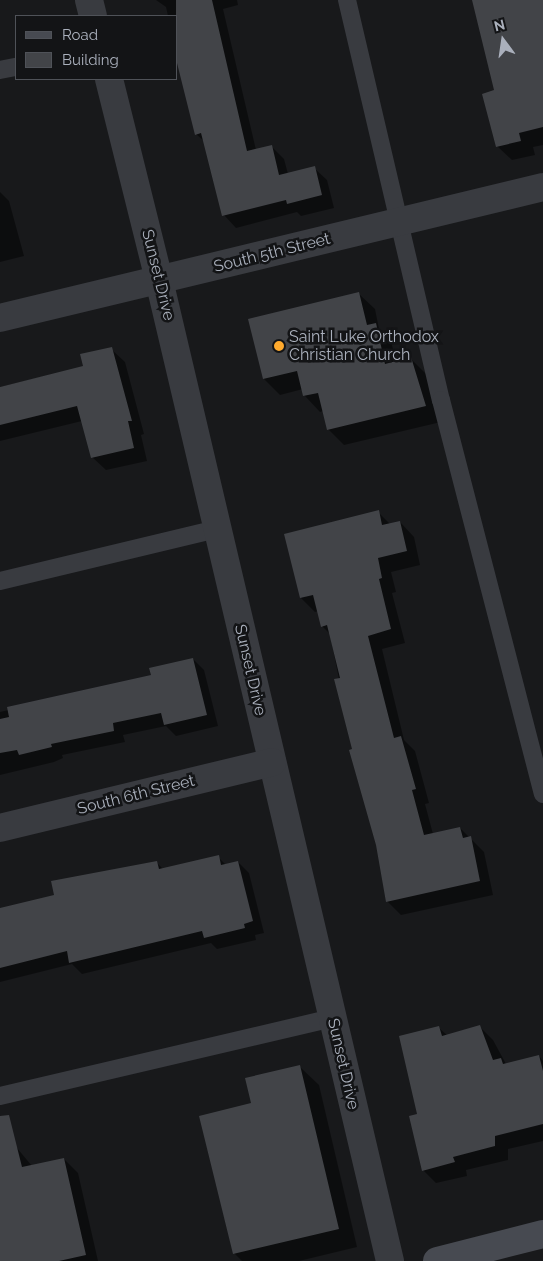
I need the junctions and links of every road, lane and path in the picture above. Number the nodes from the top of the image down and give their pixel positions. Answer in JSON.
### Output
{"nodes":[{"id":1,"x":89,"y":0,"type":"edge"},
{"id":2,"x":347,"y":0,"type":"edge"},
{"id":3,"x":93,"y":15,"type":"edge"},
{"id":4,"x":15,"y":67,"type":"edge"},
{"id":5,"x":0,"y":70,"type":"edge"},
{"id":6,"x":108,"y":80,"type":"edge"},
{"id":7,"x":543,"y":187,"type":"edge"},
{"id":8,"x":400,"y":221,"type":"junction"},
{"id":9,"x":160,"y":280,"type":"junction"},
{"id":10,"x":0,"y":318,"type":"edge"},
{"id":11,"x":217,"y":529,"type":"junction"},
{"id":12,"x":0,"y":580,"type":"edge"},
{"id":13,"x":272,"y":762,"type":"junction"},
{"id":14,"x":543,"y":794,"type":"edge"},
{"id":15,"x":0,"y":828,"type":"edge"},
{"id":16,"x":332,"y":1018,"type":"junction"},
{"id":17,"x":0,"y":1096,"type":"edge"},
{"id":18,"x":543,"y":1234,"type":"edge"},
{"id":19,"x":390,"y":1261,"type":"edge"},
{"id":20,"x":436,"y":1261,"type":"edge"}],
"edges":[{"from":1,"to":3,"type":"street"},
{"from":2,"to":8,"type":"lane"},
{"from":4,"to":5,"type":"lane"},
{"from":6,"to":9,"type":"street","name":"Sunset Drive"},
{"from":7,"to":8,"type":"street","name":"South 5th Street"},
{"from":8,"to":9,"type":"street","name":"South 5th Street"},
{"from":8,"to":14,"type":"lane"},
{"from":9,"to":10,"type":"street","name":"South 5th Street"},
{"from":9,"to":11,"type":"street","name":"Sunset Drive"},
{"from":11,"to":12,"type":"lane"},
{"from":11,"to":13,"type":"street","name":"Sunset Drive"},
{"from":13,"to":15,"type":"street","name":"South 6th Street"},
{"from":13,"to":16,"type":"street","name":"Sunset Drive"},
{"from":16,"to":17,"type":"lane"},
{"from":16,"to":19,"type":"street","name":"Sunset Drive"},
{"from":18,"to":20,"type":"main road"}]}
